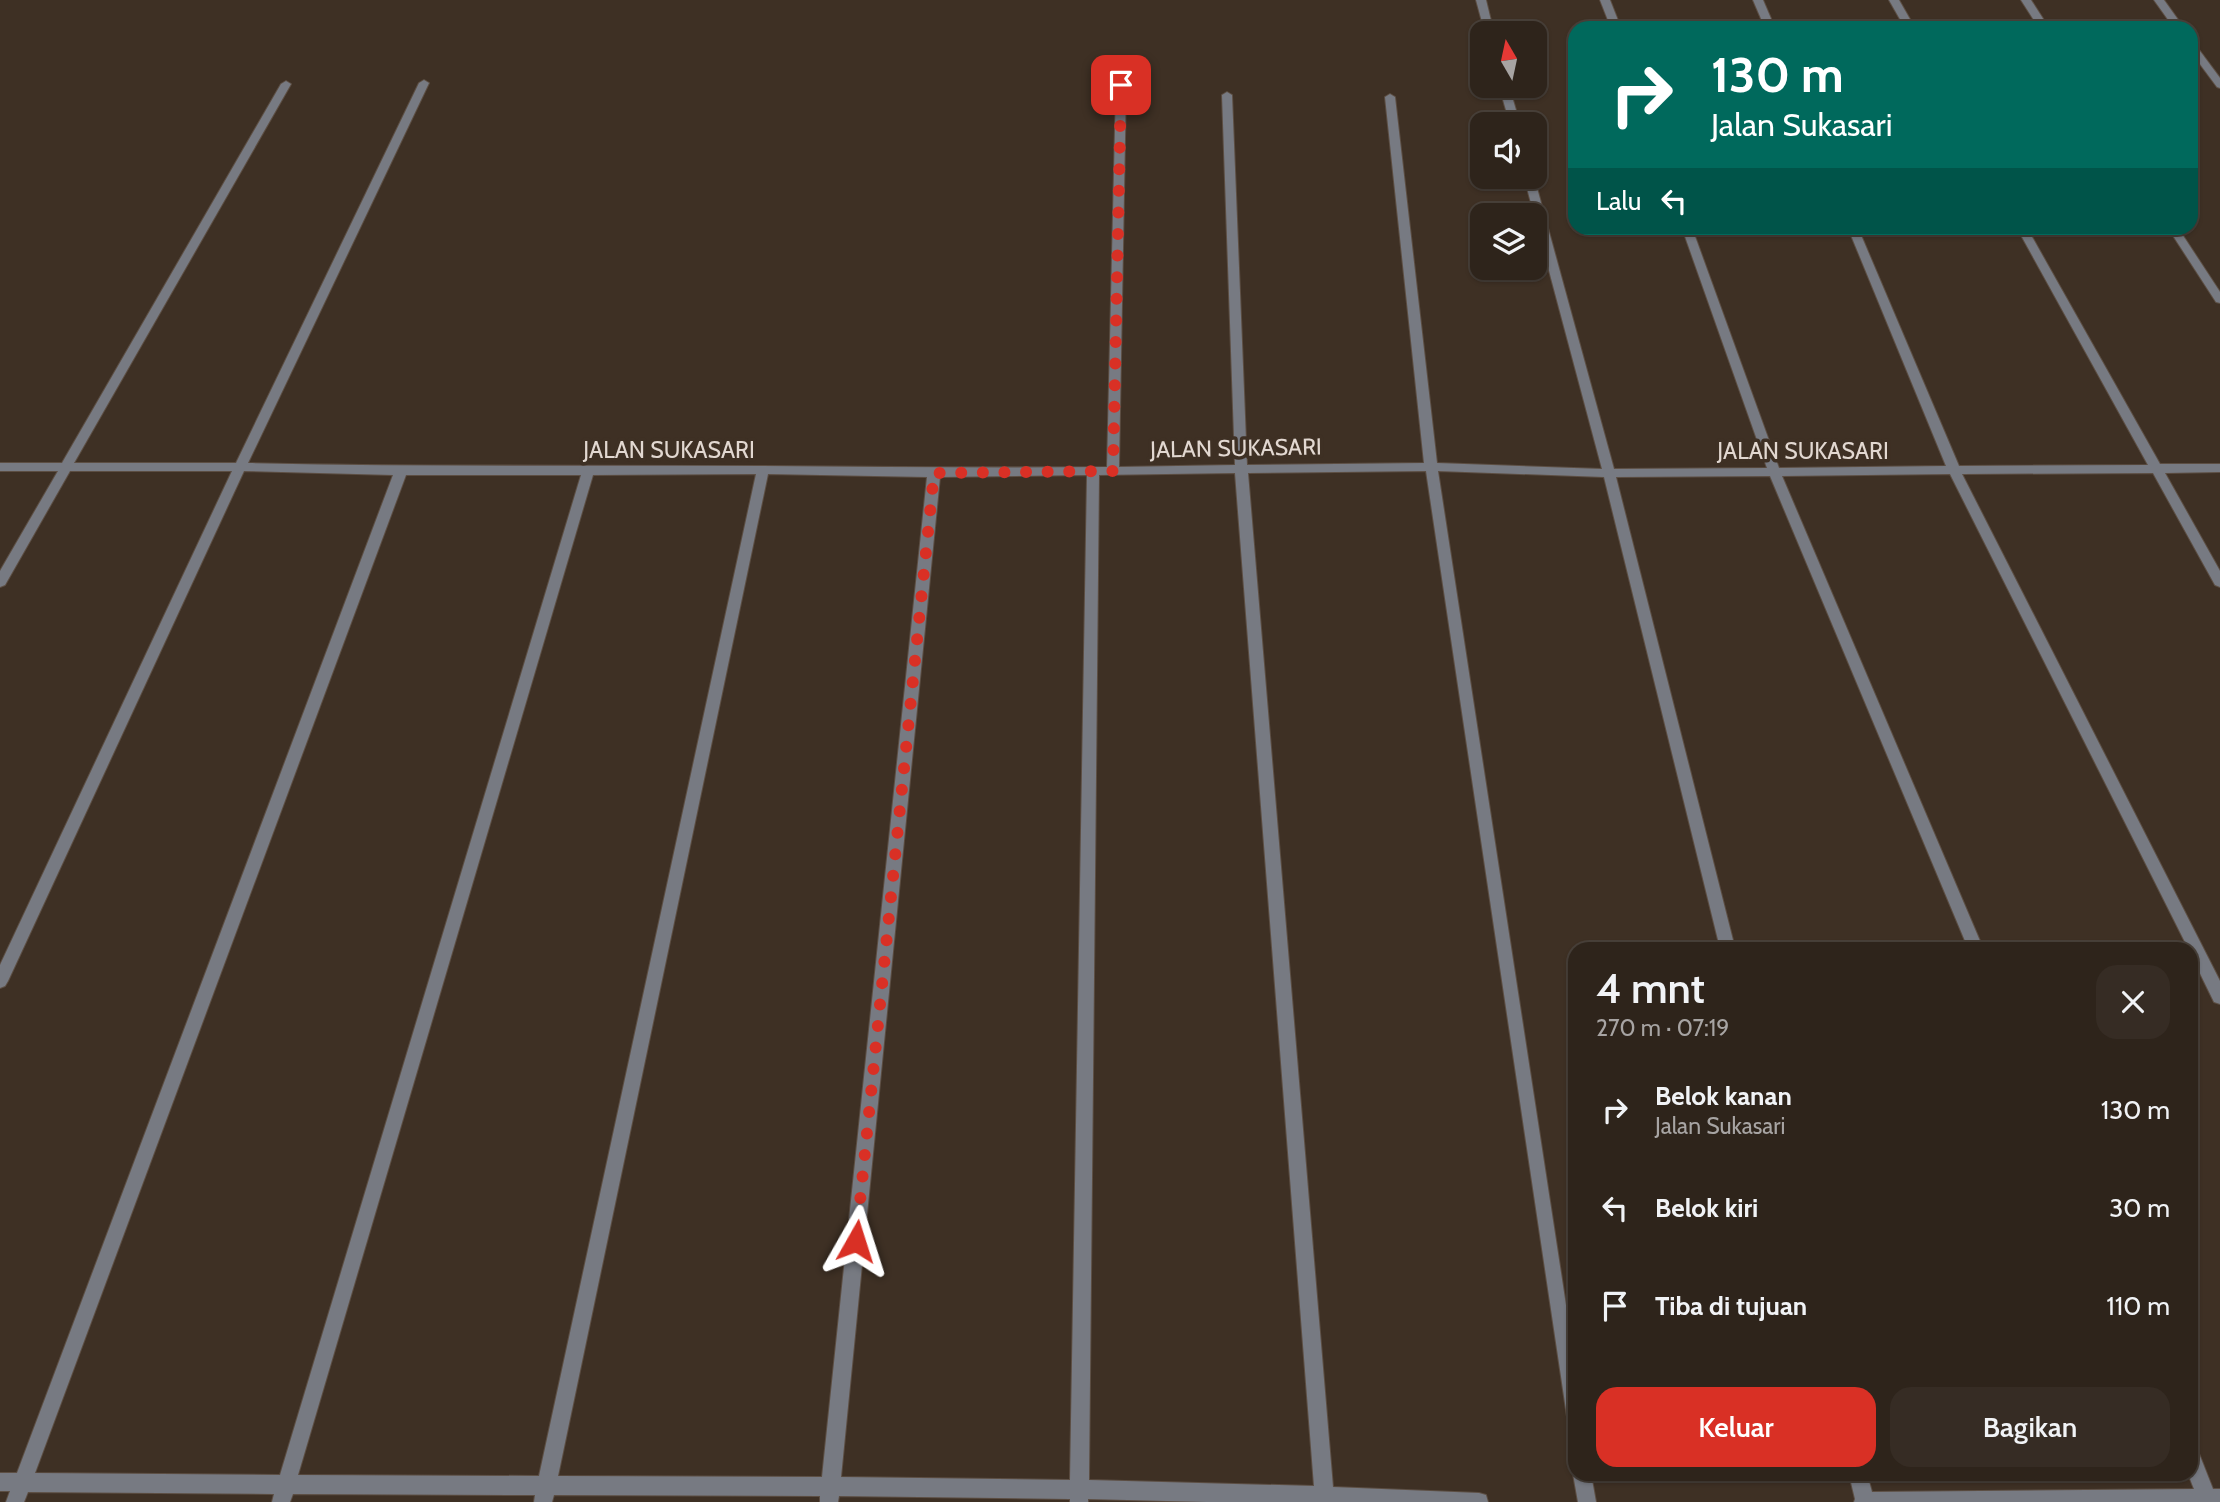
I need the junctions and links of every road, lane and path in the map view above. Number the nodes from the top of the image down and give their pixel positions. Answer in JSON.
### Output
{"nodes":[{"id":1,"x":1481,"y":0,"type":"edge"},
{"id":2,"x":1605,"y":0,"type":"edge"},
{"id":3,"x":1758,"y":0,"type":"edge"},
{"id":4,"x":1894,"y":0,"type":"edge"},
{"id":5,"x":2025,"y":0,"type":"edge"},
{"id":6,"x":2159,"y":0,"type":"edge"},
{"id":7,"x":1487,"y":21,"type":"edge"},
{"id":8,"x":1613,"y":21,"type":"edge"},
{"id":9,"x":1767,"y":21,"type":"edge"},
{"id":10,"x":1906,"y":21,"type":"edge"},
{"id":11,"x":2039,"y":21,"type":"edge"},
{"id":12,"x":2174,"y":21,"type":"edge"},
{"id":13,"x":2198,"y":55,"type":"edge"},
{"id":14,"x":424,"y":83,"type":"dead end"},
{"id":15,"x":286,"y":84,"type":"dead end"},
{"id":16,"x":1121,"y":85,"type":"dead end"},
{"id":17,"x":2220,"y":85,"type":"edge"},
{"id":18,"x":1227,"y":95,"type":"dead end"},
{"id":19,"x":1390,"y":97,"type":"dead end"},
{"id":20,"x":1532,"y":189,"type":"edge"},
{"id":21,"x":1690,"y":235,"type":"edge"},
{"id":22,"x":1856,"y":235,"type":"edge"},
{"id":23,"x":2026,"y":235,"type":"edge"},
{"id":24,"x":2178,"y":235,"type":"edge"},
{"id":25,"x":2220,"y":300,"type":"edge"},
{"id":26,"x":0,"y":467,"type":"edge"},
{"id":27,"x":66,"y":467,"type":"junction"},
{"id":28,"x":240,"y":467,"type":"junction"},
{"id":29,"x":1241,"y":467,"type":"junction"},
{"id":30,"x":1431,"y":467,"type":"junction"},
{"id":31,"x":2158,"y":468,"type":"junction"},
{"id":32,"x":2220,"y":468,"type":"edge"},
{"id":33,"x":763,"y":470,"type":"junction"},
{"id":34,"x":401,"y":471,"type":"junction"},
{"id":35,"x":587,"y":471,"type":"junction"},
{"id":36,"x":1113,"y":471,"type":"junction"},
{"id":37,"x":1774,"y":471,"type":"junction"},
{"id":38,"x":1093,"y":472,"type":"junction"},
{"id":39,"x":1955,"y":472,"type":"junction"},
{"id":40,"x":934,"y":473,"type":"junction"},
{"id":41,"x":1609,"y":473,"type":"junction"},
{"id":42,"x":0,"y":582,"type":"edge"},
{"id":43,"x":2220,"y":582,"type":"edge"},
{"id":44,"x":1726,"y":942,"type":"edge"},
{"id":45,"x":1973,"y":942,"type":"edge"},
{"id":46,"x":2192,"y":942,"type":"edge"},
{"id":47,"x":2198,"y":953,"type":"edge"},
{"id":48,"x":0,"y":981,"type":"edge"},
{"id":49,"x":2220,"y":997,"type":"edge"},
{"id":50,"x":1568,"y":1377,"type":"edge"},
{"id":51,"x":2198,"y":1472,"type":"edge"},
{"id":52,"x":1584,"y":1481,"type":"edge"},
{"id":53,"x":1860,"y":1481,"type":"edge"},
{"id":54,"x":0,"y":1482,"type":"edge"},
{"id":55,"x":22,"y":1482,"type":"junction"},
{"id":56,"x":283,"y":1493,"type":"edge"},
{"id":57,"x":545,"y":1493,"type":"edge"},
{"id":58,"x":830,"y":1495,"type":"edge"},
{"id":59,"x":1079,"y":1497,"type":"edge"},
{"id":60,"x":1324,"y":1498,"type":"edge"},
{"id":61,"x":2212,"y":1500,"type":"edge"},
{"id":62,"x":15,"y":1502,"type":"edge"},
{"id":63,"x":1479,"y":1502,"type":"edge"},
{"id":64,"x":1587,"y":1502,"type":"edge"},
{"id":65,"x":1864,"y":1502,"type":"edge"}],
"edges":[{"from":1,"to":7,"type":"street"},
{"from":2,"to":8,"type":"street"},
{"from":3,"to":9,"type":"street"},
{"from":4,"to":10,"type":"street"},
{"from":5,"to":11,"type":"street"},
{"from":6,"to":12,"type":"street"},
{"from":13,"to":17,"type":"street"},
{"from":14,"to":28,"type":"street"},
{"from":15,"to":27,"type":"street"},
{"from":16,"to":36,"type":"street"},
{"from":18,"to":29,"type":"street"},
{"from":19,"to":30,"type":"street"},
{"from":20,"to":41,"type":"street"},
{"from":21,"to":37,"type":"street"},
{"from":22,"to":39,"type":"street"},
{"from":23,"to":31,"type":"street"},
{"from":24,"to":25,"type":"street"},
{"from":26,"to":27,"type":"street","name":"JALAN SUKASARI"},
{"from":27,"to":28,"type":"street","name":"JALAN SUKASARI"},
{"from":27,"to":42,"type":"street"},
{"from":28,"to":34,"type":"street","name":"JALAN SUKASARI"},
{"from":28,"to":48,"type":"street"},
{"from":29,"to":30,"type":"street","name":"JALAN SUKASARI"},
{"from":29,"to":36,"type":"street","name":"JALAN SUKASARI"},
{"from":29,"to":60,"type":"street"},
{"from":30,"to":41,"type":"street","name":"JALAN SUKASARI"},
{"from":30,"to":50,"type":"street"},
{"from":31,"to":32,"type":"street","name":"JALAN SUKASARI"},
{"from":31,"to":39,"type":"street","name":"JALAN SUKASARI"},
{"from":31,"to":43,"type":"street"},
{"from":33,"to":35,"type":"street","name":"JALAN SUKASARI"},
{"from":33,"to":40,"type":"street","name":"JALAN SUKASARI"},
{"from":33,"to":57,"type":"street"},
{"from":34,"to":35,"type":"street","name":"JALAN SUKASARI"},
{"from":34,"to":55,"type":"street"},
{"from":35,"to":56,"type":"street"},
{"from":36,"to":38,"type":"street","name":"JALAN SUKASARI"},
{"from":37,"to":39,"type":"street","name":"JALAN SUKASARI"},
{"from":37,"to":41,"type":"street","name":"JALAN SUKASARI"},
{"from":37,"to":45,"type":"street"},
{"from":38,"to":40,"type":"street","name":"JALAN SUKASARI"},
{"from":38,"to":59,"type":"street"},
{"from":39,"to":46,"type":"street"},
{"from":40,"to":58,"type":"street"},
{"from":41,"to":44,"type":"street"},
{"from":47,"to":49,"type":"street"},
{"from":51,"to":61,"type":"street"},
{"from":52,"to":64,"type":"street"},
{"from":53,"to":65,"type":"street"},
{"from":54,"to":55,"type":"street"},
{"from":55,"to":56,"type":"street"},
{"from":55,"to":62,"type":"street"},
{"from":56,"to":57,"type":"street"},
{"from":57,"to":58,"type":"street"},
{"from":58,"to":59,"type":"street"},
{"from":59,"to":60,"type":"street"},
{"from":60,"to":63,"type":"street"},
{"from":61,"to":65,"type":"street"}]}
